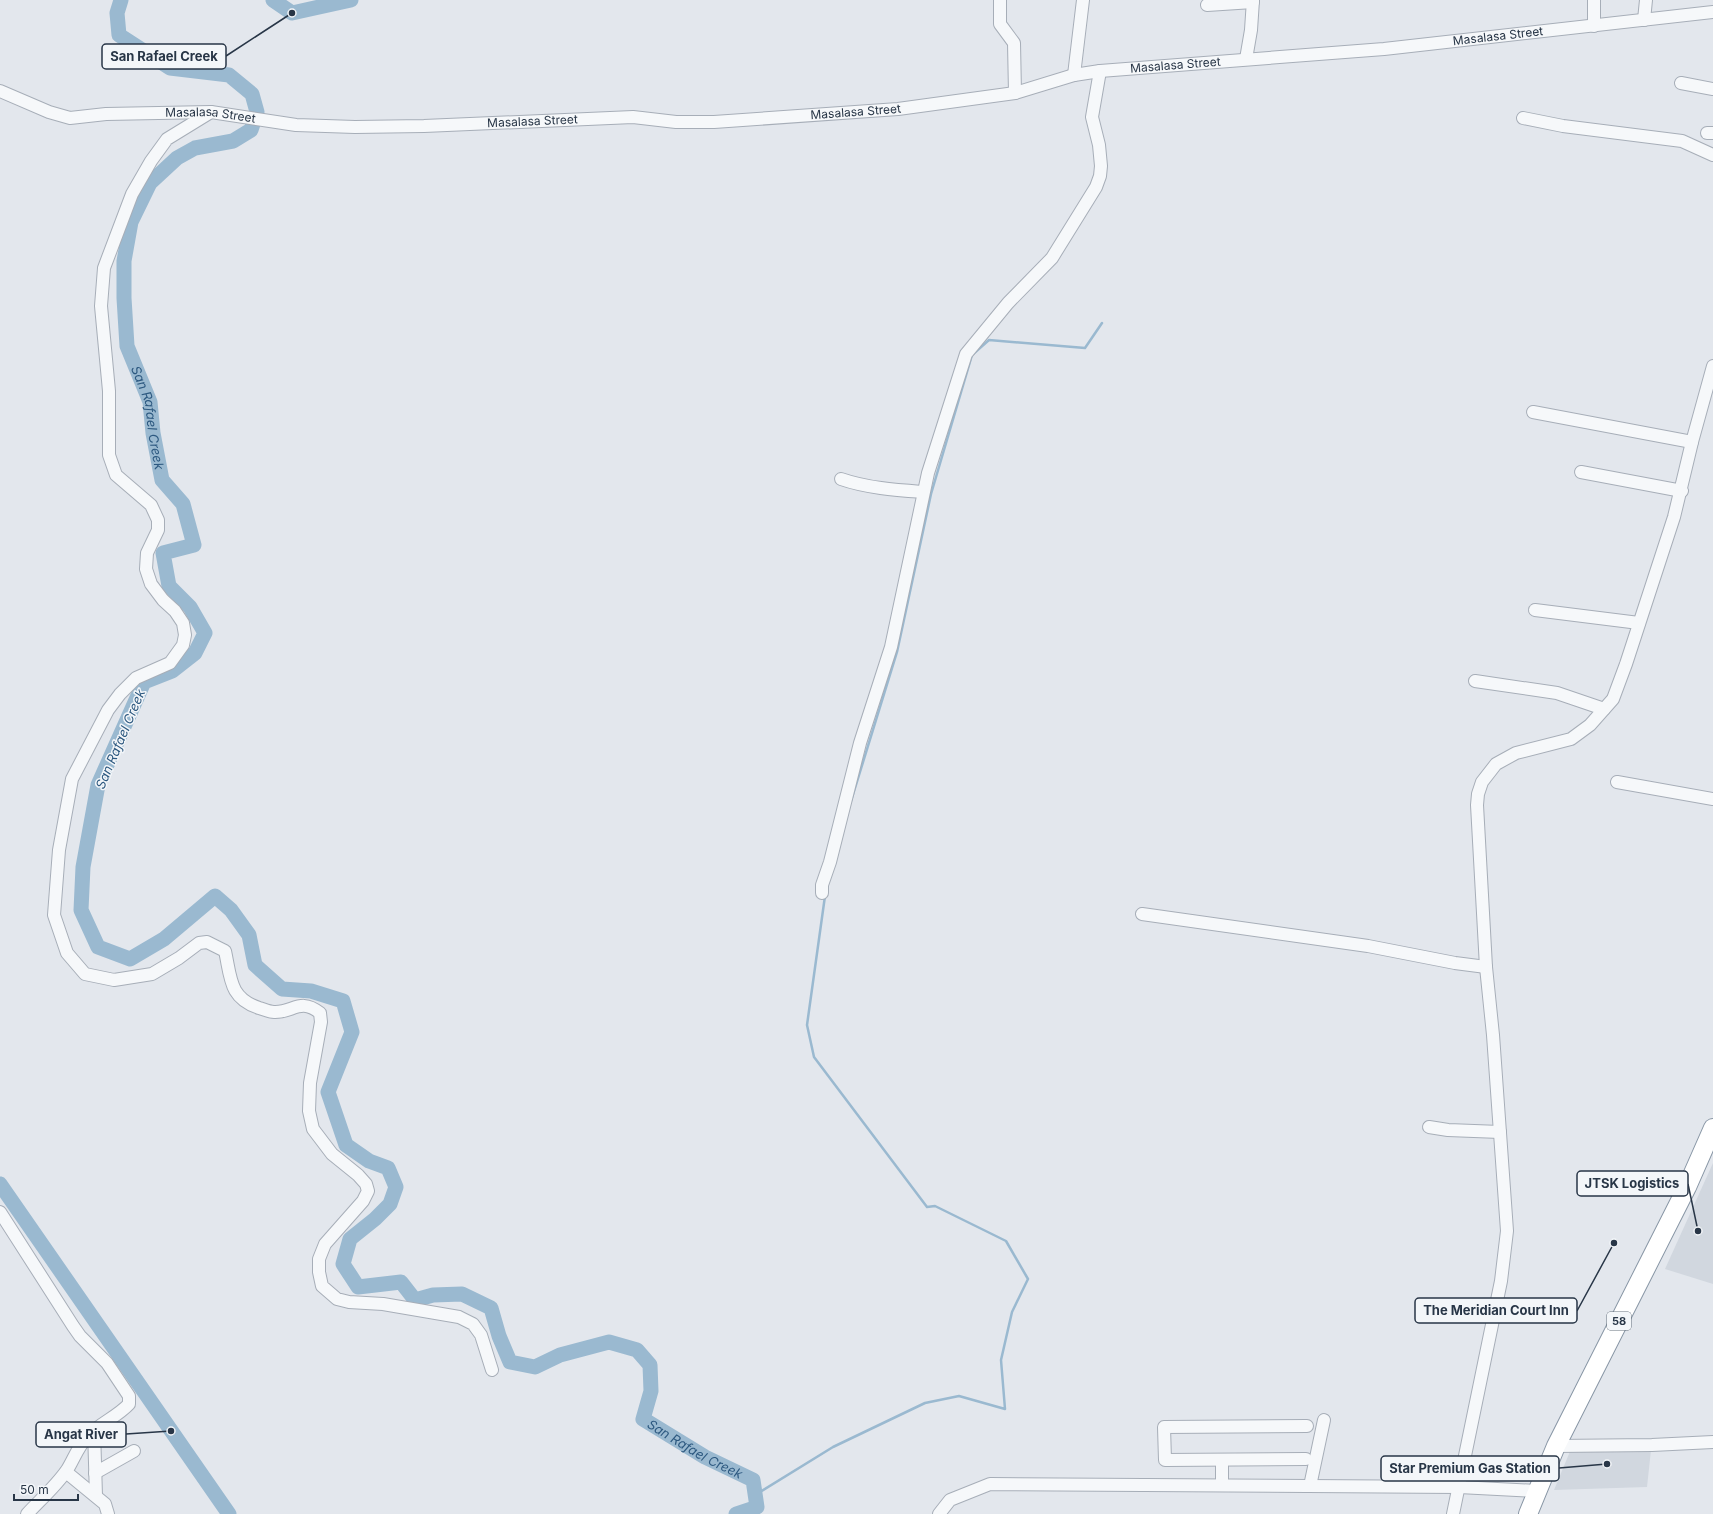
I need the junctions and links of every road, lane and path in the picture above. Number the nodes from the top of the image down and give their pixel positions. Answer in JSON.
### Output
{"nodes":[{"id":1,"x":1000,"y":0,"type":"edge"},
{"id":2,"x":1083,"y":0,"type":"edge"},
{"id":3,"x":1594,"y":0,"type":"edge"},
{"id":4,"x":1646,"y":0,"type":"edge"},
{"id":5,"x":1253,"y":1,"type":"edge"},
{"id":6,"x":1207,"y":5,"type":"dead end"},
{"id":7,"x":1713,"y":12,"type":"edge"},
{"id":8,"x":1644,"y":20,"type":"junction"},
{"id":9,"x":1594,"y":26,"type":"junction"},
{"id":10,"x":1246,"y":59,"type":"junction"},
{"id":11,"x":1100,"y":70,"type":"junction"},
{"id":12,"x":1074,"y":75,"type":"junction"},
{"id":13,"x":1680,"y":83,"type":"dead end"},
{"id":14,"x":1713,"y":89,"type":"edge"},
{"id":15,"x":0,"y":91,"type":"edge"},
{"id":16,"x":1015,"y":93,"type":"junction"},
{"id":17,"x":210,"y":112,"type":"junction"},
{"id":18,"x":1523,"y":118,"type":"dead end"},
{"id":19,"x":1713,"y":155,"type":"edge"},
{"id":20,"x":1713,"y":366,"type":"edge"},
{"id":21,"x":1534,"y":412,"type":"dead end"},
{"id":22,"x":1692,"y":442,"type":"junction"},
{"id":23,"x":1581,"y":472,"type":"dead end"},
{"id":24,"x":841,"y":479,"type":"dead end"},
{"id":25,"x":1682,"y":491,"type":"junction"},
{"id":26,"x":923,"y":492,"type":"junction"},
{"id":27,"x":1535,"y":610,"type":"dead end"},
{"id":28,"x":1639,"y":623,"type":"junction"},
{"id":29,"x":1475,"y":681,"type":"dead end"},
{"id":30,"x":1604,"y":710,"type":"junction"},
{"id":31,"x":1617,"y":782,"type":"dead end"},
{"id":32,"x":1713,"y":799,"type":"edge"},
{"id":33,"x":822,"y":893,"type":"dead end"},
{"id":34,"x":1142,"y":914,"type":"dead end"},
{"id":35,"x":1486,"y":967,"type":"junction"},
{"id":36,"x":1429,"y":1127,"type":"dead end"},
{"id":37,"x":1713,"y":1128,"type":"edge"},
{"id":38,"x":1500,"y":1132,"type":"junction"},
{"id":39,"x":0,"y":1212,"type":"edge"},
{"id":40,"x":492,"y":1370,"type":"dead end"},
{"id":41,"x":1324,"y":1420,"type":"dead end"},
{"id":42,"x":1307,"y":1426,"type":"dead end"},
{"id":43,"x":94,"y":1430,"type":"junction"},
{"id":44,"x":1713,"y":1442,"type":"edge"},
{"id":45,"x":1556,"y":1446,"type":"junction"},
{"id":46,"x":134,"y":1451,"type":"dead end"},
{"id":47,"x":1306,"y":1459,"type":"dead end"},
{"id":48,"x":1222,"y":1460,"type":"junction"},
{"id":49,"x":66,"y":1472,"type":"junction"},
{"id":50,"x":95,"y":1472,"type":"junction"},
{"id":51,"x":1222,"y":1485,"type":"junction"},
{"id":52,"x":1310,"y":1486,"type":"junction"},
{"id":53,"x":1459,"y":1488,"type":"junction"},
{"id":54,"x":1537,"y":1491,"type":"junction"},
{"id":55,"x":96,"y":1496,"type":"junction"},
{"id":56,"x":27,"y":1514,"type":"edge"},
{"id":57,"x":108,"y":1514,"type":"edge"},
{"id":58,"x":939,"y":1514,"type":"edge"},
{"id":59,"x":1453,"y":1514,"type":"edge"},
{"id":60,"x":1528,"y":1514,"type":"edge"}],
"edges":[{"from":1,"to":16,"type":"street"},
{"from":2,"to":12,"type":"street"},
{"from":3,"to":9,"type":"street"},
{"from":4,"to":8,"type":"street"},
{"from":5,"to":6,"type":"street"},
{"from":5,"to":10,"type":"street"},
{"from":7,"to":8,"type":"street","name":"Masalasa Street"},
{"from":8,"to":9,"type":"street","name":"Masalasa Street"},
{"from":9,"to":10,"type":"street","name":"Masalasa Street"},
{"from":10,"to":11,"type":"street","name":"Masalasa Street"},
{"from":11,"to":12,"type":"street","name":"Masalasa Street"},
{"from":11,"to":26,"type":"street"},
{"from":12,"to":16,"type":"street","name":"Masalasa Street"},
{"from":13,"to":14,"type":"street"},
{"from":15,"to":17,"type":"street","name":"Masalasa Street"},
{"from":16,"to":17,"type":"street","name":"Masalasa Street"},
{"from":17,"to":40,"type":"street"},
{"from":18,"to":19,"type":"street"},
{"from":20,"to":22,"type":"street"},
{"from":21,"to":22,"type":"street"},
{"from":22,"to":25,"type":"street"},
{"from":23,"to":25,"type":"street"},
{"from":24,"to":26,"type":"street"},
{"from":25,"to":28,"type":"street"},
{"from":26,"to":33,"type":"street"},
{"from":27,"to":28,"type":"street"},
{"from":28,"to":30,"type":"street"},
{"from":29,"to":30,"type":"street"},
{"from":30,"to":35,"type":"street"},
{"from":31,"to":32,"type":"street"},
{"from":34,"to":35,"type":"street"},
{"from":35,"to":38,"type":"street"},
{"from":36,"to":38,"type":"street"},
{"from":37,"to":45,"type":"highway","number":"58"},
{"from":38,"to":53,"type":"street"},
{"from":39,"to":43,"type":"street"},
{"from":41,"to":52,"type":"street"},
{"from":42,"to":48,"type":"street"},
{"from":43,"to":49,"type":"street"},
{"from":43,"to":50,"type":"street"},
{"from":44,"to":45,"type":"street"},
{"from":45,"to":54,"type":"highway","number":"58"},
{"from":46,"to":50,"type":"street"},
{"from":47,"to":48,"type":"street"},
{"from":48,"to":51,"type":"street"},
{"from":49,"to":55,"type":"street"},
{"from":49,"to":56,"type":"street"},
{"from":50,"to":55,"type":"street"},
{"from":51,"to":52,"type":"street"},
{"from":51,"to":58,"type":"street"},
{"from":52,"to":53,"type":"street"},
{"from":53,"to":54,"type":"street"},
{"from":53,"to":59,"type":"street"},
{"from":54,"to":60,"type":"highway","number":"58"},
{"from":55,"to":57,"type":"street"}]}
